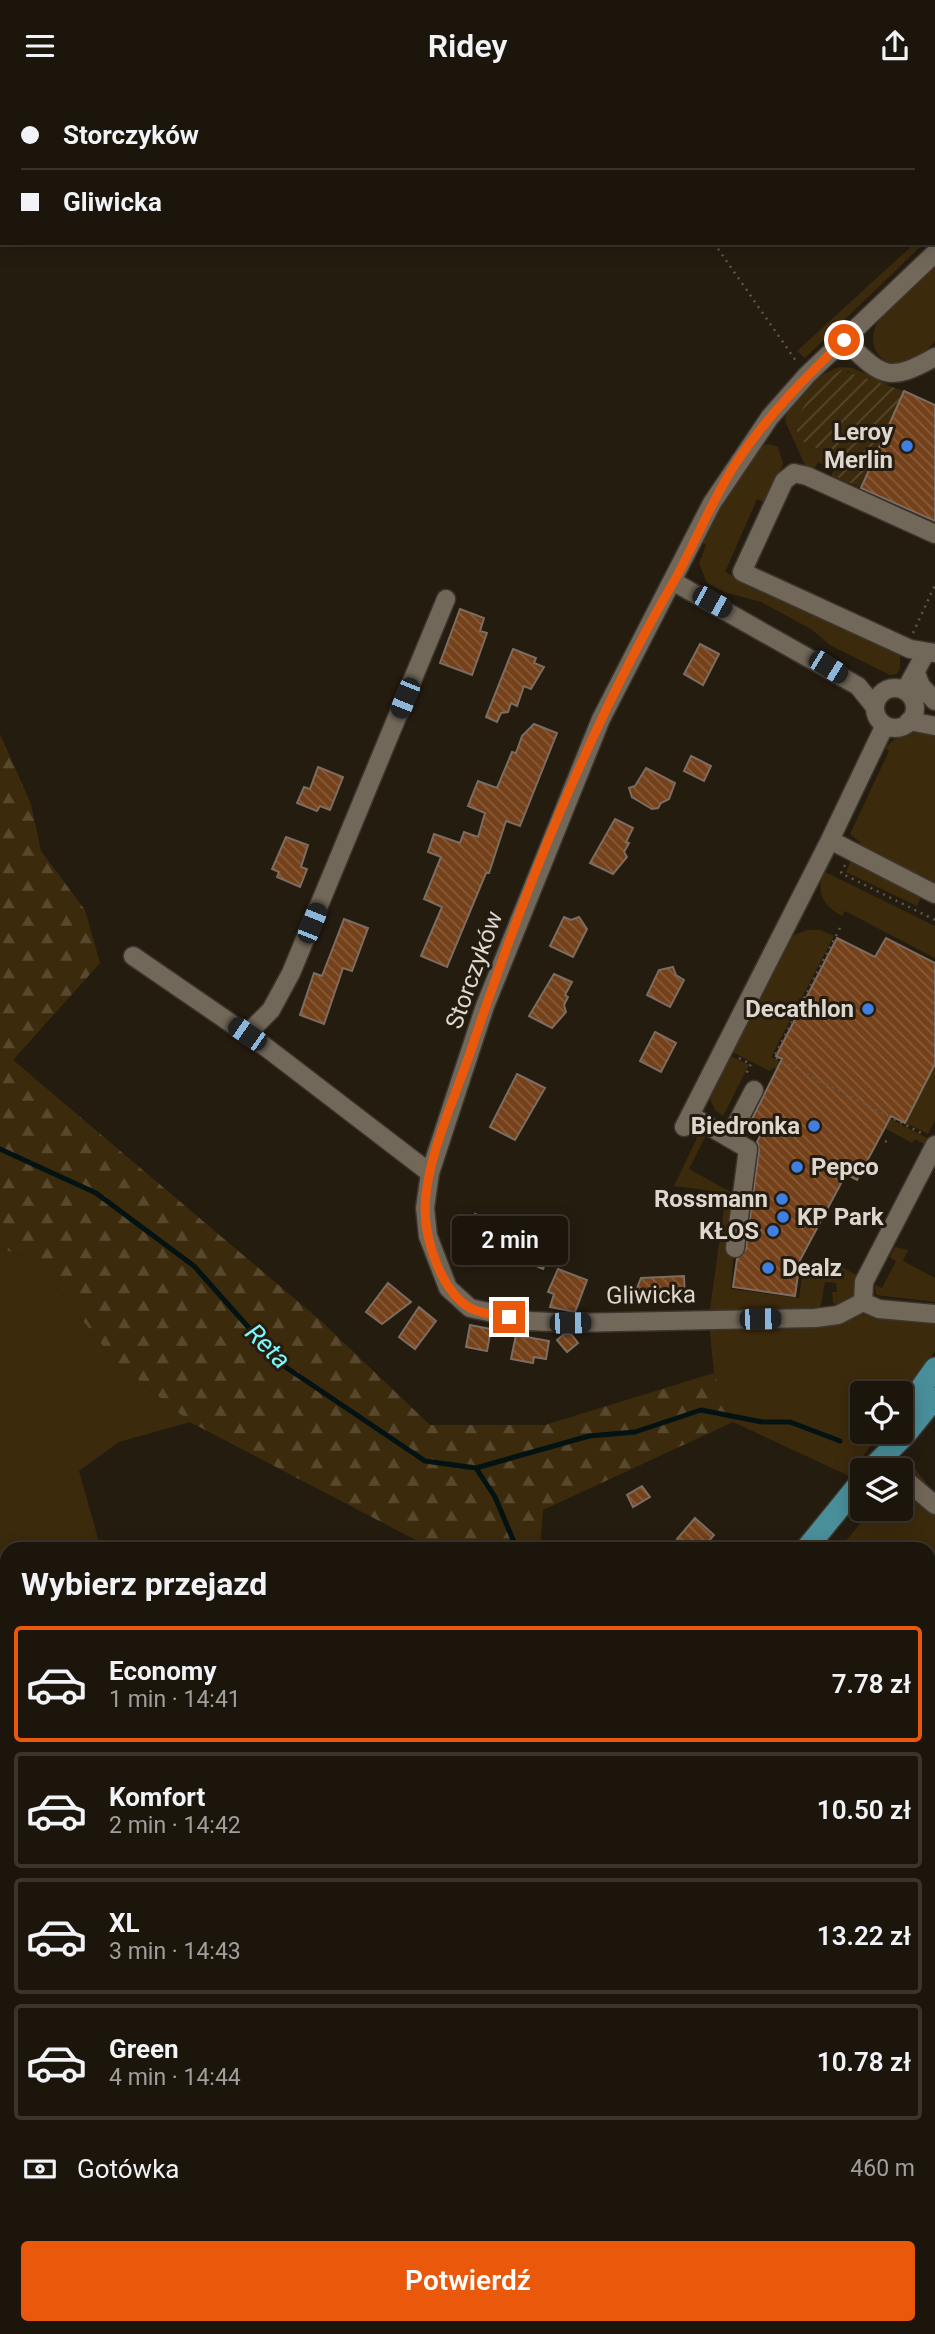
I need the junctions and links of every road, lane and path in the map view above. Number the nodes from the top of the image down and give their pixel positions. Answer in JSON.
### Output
{"nodes":[{"id":1,"x":715,"y":245,"type":"edge"},
{"id":2,"x":935,"y":253,"type":"edge"},
{"id":3,"x":844,"y":340,"type":"junction"},
{"id":4,"x":935,"y":357,"type":"edge"},
{"id":5,"x":807,"y":375,"type":"junction"},
{"id":6,"x":935,"y":534,"type":"edge"},
{"id":7,"x":674,"y":582,"type":"junction"},
{"id":8,"x":935,"y":585,"type":"edge"},
{"id":9,"x":446,"y":599,"type":"dead end"},
{"id":10,"x":910,"y":640,"type":"dead end"},
{"id":11,"x":931,"y":653,"type":"edge"},
{"id":12,"x":916,"y":673,"type":"junction"},
{"id":13,"x":880,"y":699,"type":"junction"},
{"id":14,"x":935,"y":701,"type":"edge"},
{"id":15,"x":909,"y":705,"type":"junction"},
{"id":16,"x":935,"y":716,"type":"edge"},
{"id":17,"x":885,"y":725,"type":"junction"},
{"id":18,"x":935,"y":726,"type":"edge"},
{"id":19,"x":830,"y":841,"type":"junction"},
{"id":20,"x":846,"y":862,"type":"dead end"},
{"id":21,"x":935,"y":894,"type":"edge"},
{"id":22,"x":935,"y":920,"type":"edge"},
{"id":23,"x":840,"y":928,"type":"dead end"},
{"id":24,"x":133,"y":956,"type":"dead end"},
{"id":25,"x":247,"y":1034,"type":"junction"},
{"id":26,"x":741,"y":1059,"type":"dead end"},
{"id":27,"x":750,"y":1082,"type":"joint"},
{"id":28,"x":729,"y":1138,"type":"junction"},
{"id":29,"x":932,"y":1140,"type":"edge"},
{"id":30,"x":885,"y":1142,"type":"dead end"},
{"id":31,"x":890,"y":1144,"type":"dead end"},
{"id":32,"x":430,"y":1173,"type":"junction"},
{"id":33,"x":735,"y":1248,"type":"dead end"},
{"id":34,"x":827,"y":1261,"type":"dead end"},
{"id":35,"x":805,"y":1265,"type":"dead end"},
{"id":36,"x":863,"y":1302,"type":"junction"},
{"id":37,"x":935,"y":1314,"type":"edge"},
{"id":38,"x":935,"y":1368,"type":"edge"},
{"id":39,"x":935,"y":1398,"type":"edge"},
{"id":40,"x":913,"y":1399,"type":"edge"},
{"id":41,"x":885,"y":1456,"type":"edge"},
{"id":42,"x":913,"y":1486,"type":"edge"},
{"id":43,"x":850,"y":1495,"type":"edge"},
{"id":44,"x":935,"y":1505,"type":"edge"},
{"id":45,"x":812,"y":1542,"type":"edge"}],
"edges":[{"from":1,"to":5,"type":"path"},
{"from":2,"to":3,"type":"street","name":"Storczyków"},
{"from":3,"to":4,"type":"street"},
{"from":3,"to":5,"type":"street","name":"Storczyków"},
{"from":5,"to":7,"type":"street","name":"Storczyków"},
{"from":6,"to":11,"type":"street"},
{"from":7,"to":13,"type":"street"},
{"from":7,"to":32,"type":"street","name":"Storczyków"},
{"from":8,"to":10,"type":"path"},
{"from":9,"to":25,"type":"street"},
{"from":11,"to":12,"type":"street"},
{"from":12,"to":14,"type":"street"},
{"from":12,"to":15,"type":"street"},
{"from":13,"to":15,"type":"street"},
{"from":13,"to":17,"type":"street"},
{"from":15,"to":16,"type":"street"},
{"from":15,"to":17,"type":"street"},
{"from":15,"to":18,"type":"street"},
{"from":17,"to":19,"type":"street"},
{"from":19,"to":21,"type":"street"},
{"from":19,"to":28,"type":"street"},
{"from":20,"to":22,"type":"path"},
{"from":23,"to":29,"type":"path"},
{"from":24,"to":25,"type":"street"},
{"from":25,"to":32,"type":"street"},
{"from":26,"to":27,"type":"path"},
{"from":27,"to":28,"type":"street"},
{"from":28,"to":33,"type":"street"},
{"from":29,"to":36,"type":"street"},
{"from":30,"to":31,"type":"path"},
{"from":32,"to":36,"type":"street","name":"Gliwicka"},
{"from":34,"to":35,"type":"path"},
{"from":36,"to":37,"type":"street"},
{"from":38,"to":40,"type":"main road"},
{"from":39,"to":41,"type":"main road"},
{"from":42,"to":44,"type":"street"},
{"from":43,"to":45,"type":"main road"}]}
